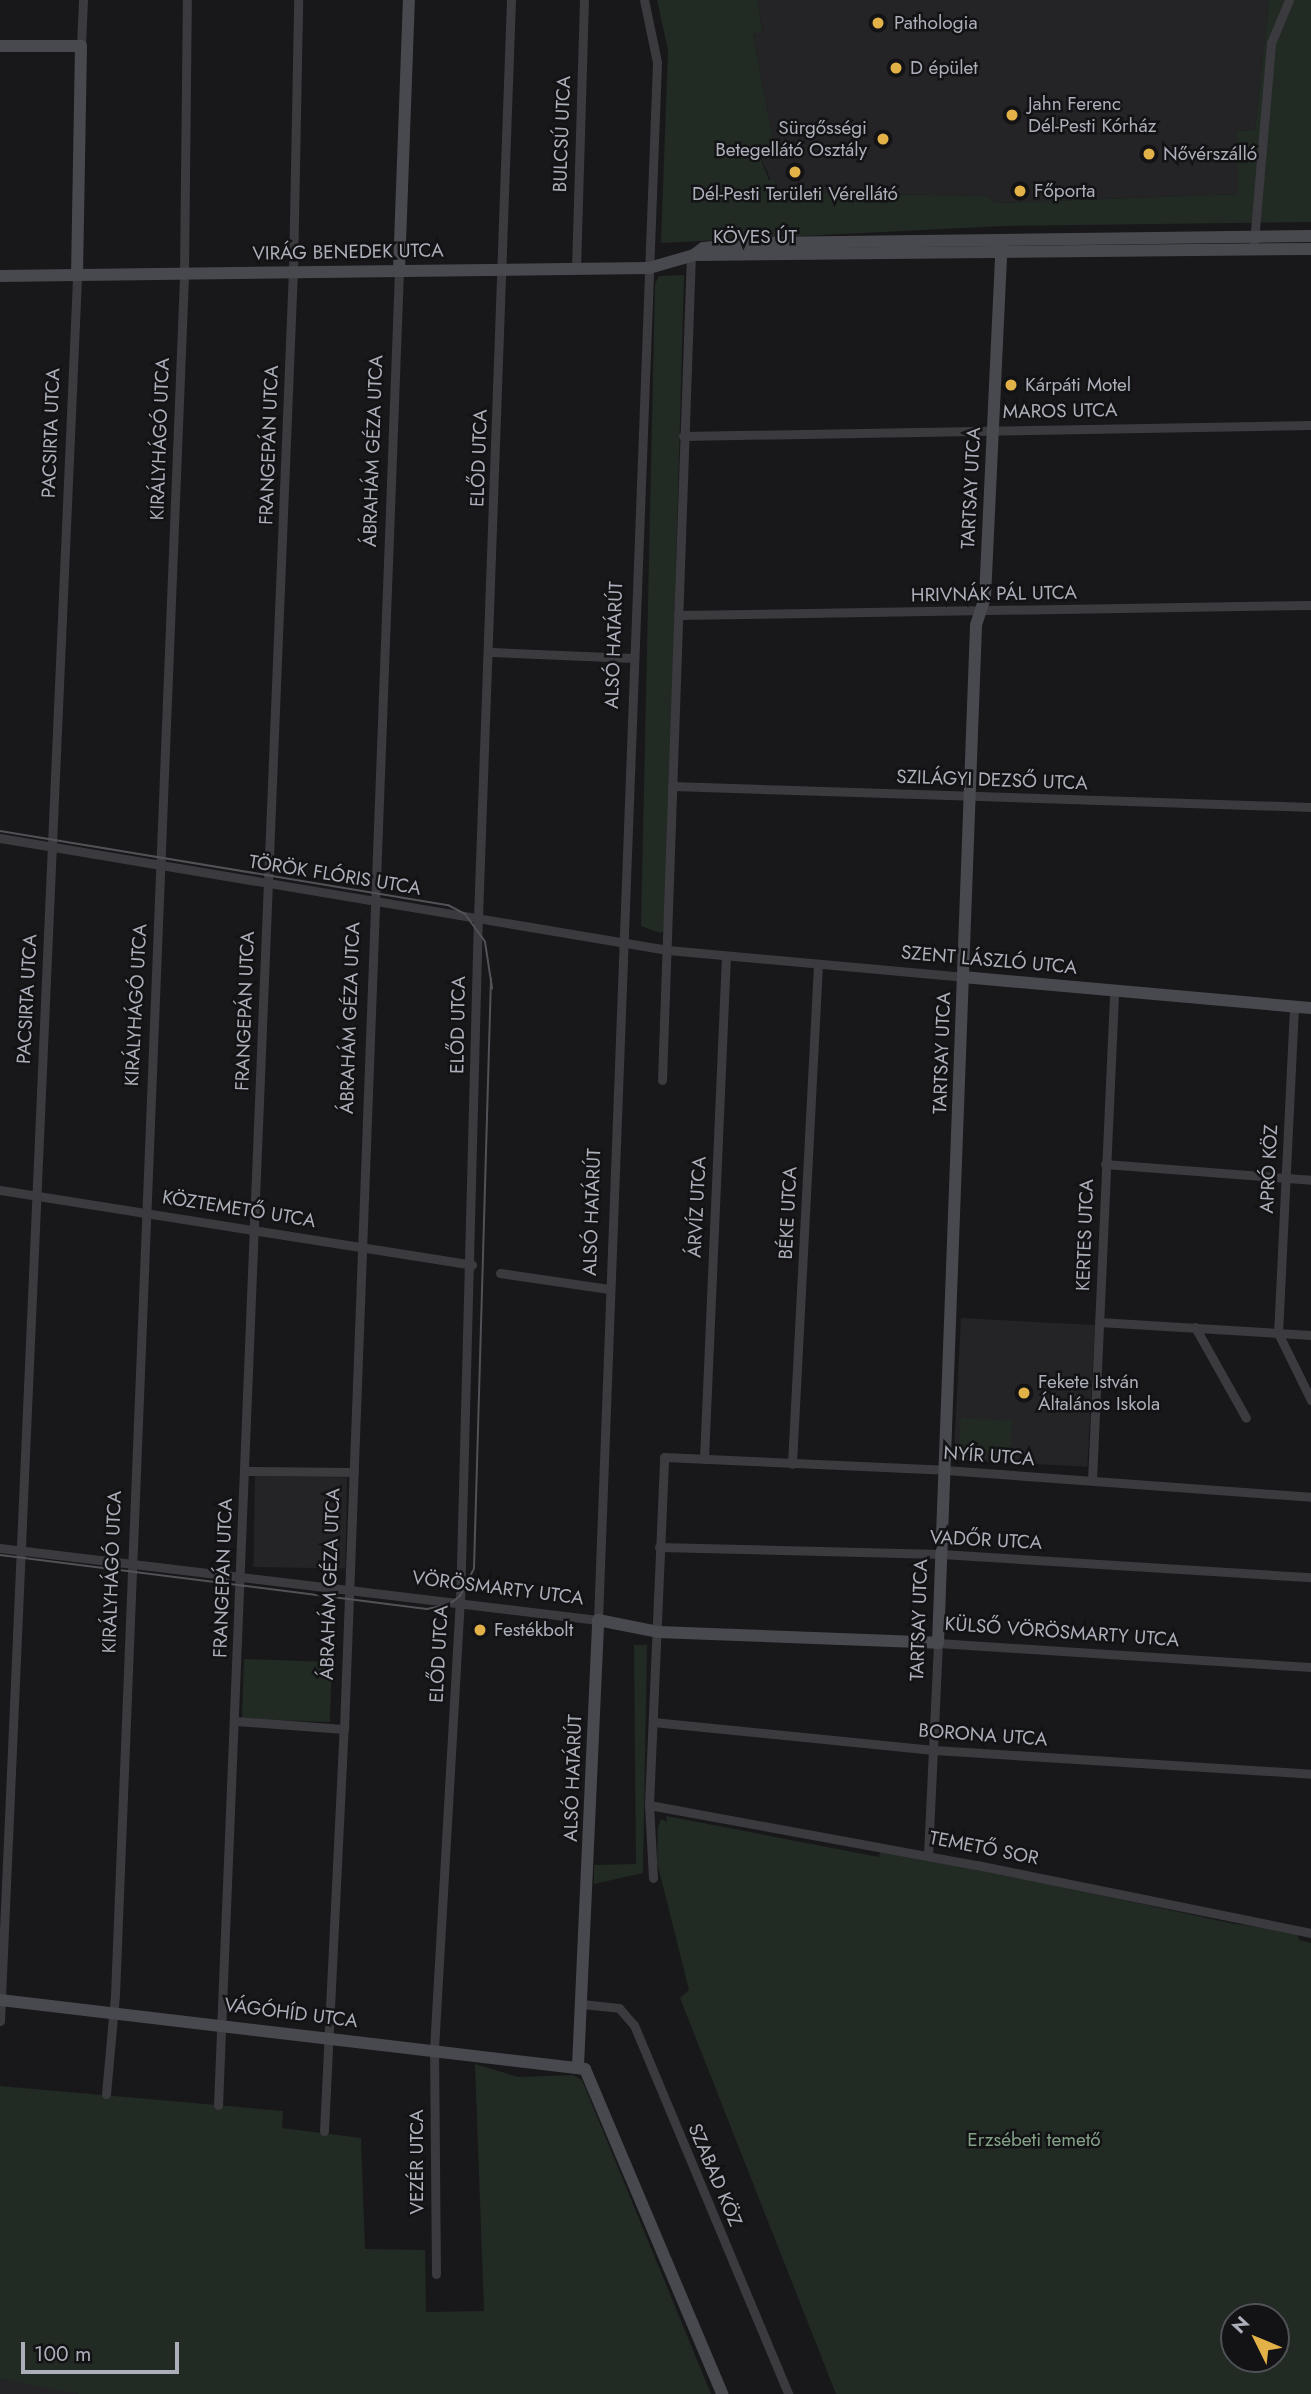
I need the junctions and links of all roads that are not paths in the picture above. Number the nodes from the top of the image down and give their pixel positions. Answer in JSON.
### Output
{"nodes":[{"id":1,"x":83,"y":0,"type":"edge"},
{"id":2,"x":187,"y":0,"type":"edge"},
{"id":3,"x":298,"y":0,"type":"edge"},
{"id":4,"x":409,"y":0,"type":"edge"},
{"id":5,"x":511,"y":0,"type":"edge"},
{"id":6,"x":584,"y":0,"type":"edge"},
{"id":7,"x":644,"y":0,"type":"edge"},
{"id":8,"x":1289,"y":0,"type":"edge"},
{"id":9,"x":0,"y":46,"type":"edge"},
{"id":10,"x":81,"y":46,"type":"junction"},
{"id":11,"x":1254,"y":236,"type":"junction"},
{"id":12,"x":1311,"y":236,"type":"edge"},
{"id":13,"x":1002,"y":240,"type":"junction"},
{"id":14,"x":1020,"y":240,"type":"junction"},
{"id":15,"x":1311,"y":249,"type":"edge"},
{"id":16,"x":785,"y":250,"type":"junction"},
{"id":17,"x":1254,"y":250,"type":"junction"},
{"id":18,"x":1002,"y":254,"type":"junction"},
{"id":19,"x":692,"y":255,"type":"junction"},
{"id":20,"x":649,"y":268,"type":"junction"},
{"id":21,"x":576,"y":269,"type":"junction"},
{"id":22,"x":503,"y":270,"type":"junction"},
{"id":23,"x":399,"y":271,"type":"junction"},
{"id":24,"x":293,"y":272,"type":"junction"},
{"id":25,"x":184,"y":274,"type":"junction"},
{"id":26,"x":76,"y":275,"type":"junction"},
{"id":27,"x":0,"y":276,"type":"edge"},
{"id":28,"x":1311,"y":425,"type":"edge"},
{"id":29,"x":993,"y":430,"type":"junction"},
{"id":30,"x":684,"y":436,"type":"junction"},
{"id":31,"x":1311,"y":605,"type":"edge"},
{"id":32,"x":981,"y":612,"type":"junction"},
{"id":33,"x":678,"y":615,"type":"junction"},
{"id":34,"x":491,"y":652,"type":"junction"},
{"id":35,"x":633,"y":658,"type":"junction"},
{"id":36,"x":672,"y":786,"type":"junction"},
{"id":37,"x":970,"y":798,"type":"junction"},
{"id":38,"x":1311,"y":807,"type":"edge"},
{"id":39,"x":0,"y":838,"type":"edge"},
{"id":40,"x":53,"y":846,"type":"junction"},
{"id":41,"x":160,"y":864,"type":"junction"},
{"id":42,"x":267,"y":881,"type":"junction"},
{"id":43,"x":374,"y":898,"type":"junction"},
{"id":44,"x":478,"y":916,"type":"junction"},
{"id":45,"x":621,"y":941,"type":"junction"},
{"id":46,"x":666,"y":950,"type":"junction"},
{"id":47,"x":726,"y":956,"type":"junction"},
{"id":48,"x":818,"y":964,"type":"junction"},
{"id":49,"x":963,"y":977,"type":"junction"},
{"id":50,"x":1114,"y":991,"type":"junction"},
{"id":51,"x":1294,"y":1007,"type":"junction"},
{"id":52,"x":1311,"y":1008,"type":"edge"},
{"id":53,"x":662,"y":1080,"type":"dead end"},
{"id":54,"x":1105,"y":1164,"type":"junction"},
{"id":55,"x":1286,"y":1178,"type":"junction"},
{"id":56,"x":1311,"y":1180,"type":"edge"},
{"id":57,"x":0,"y":1190,"type":"edge"},
{"id":58,"x":37,"y":1195,"type":"junction"},
{"id":59,"x":143,"y":1212,"type":"junction"},
{"id":60,"x":253,"y":1228,"type":"junction"},
{"id":61,"x":362,"y":1247,"type":"junction"},
{"id":62,"x":472,"y":1265,"type":"junction"},
{"id":63,"x":500,"y":1273,"type":"dead end"},
{"id":64,"x":609,"y":1289,"type":"junction"},
{"id":65,"x":1099,"y":1322,"type":"junction"},
{"id":66,"x":1195,"y":1327,"type":"junction"},
{"id":67,"x":1278,"y":1333,"type":"junction"},
{"id":68,"x":1311,"y":1335,"type":"edge"},
{"id":69,"x":1311,"y":1400,"type":"edge"},
{"id":70,"x":1246,"y":1418,"type":"dead end"},
{"id":71,"x":704,"y":1459,"type":"junction"},
{"id":72,"x":792,"y":1464,"type":"junction"},
{"id":73,"x":945,"y":1470,"type":"junction"},
{"id":74,"x":245,"y":1471,"type":"junction"},
{"id":75,"x":354,"y":1472,"type":"junction"},
{"id":76,"x":1092,"y":1480,"type":"junction"},
{"id":77,"x":1311,"y":1497,"type":"edge"},
{"id":78,"x":659,"y":1547,"type":"junction"},
{"id":79,"x":0,"y":1548,"type":"edge"},
{"id":80,"x":23,"y":1550,"type":"junction"},
{"id":81,"x":941,"y":1554,"type":"junction"},
{"id":82,"x":129,"y":1562,"type":"junction"},
{"id":83,"x":241,"y":1576,"type":"junction"},
{"id":84,"x":1311,"y":1577,"type":"edge"},
{"id":85,"x":349,"y":1589,"type":"junction"},
{"id":86,"x":460,"y":1603,"type":"junction"},
{"id":87,"x":598,"y":1620,"type":"junction"},
{"id":88,"x":642,"y":1629,"type":"joint"},
{"id":89,"x":658,"y":1632,"type":"junction"},
{"id":90,"x":938,"y":1643,"type":"junction"},
{"id":91,"x":1311,"y":1667,"type":"edge"},
{"id":92,"x":235,"y":1721,"type":"junction"},
{"id":93,"x":653,"y":1722,"type":"junction"},
{"id":94,"x":344,"y":1729,"type":"junction"},
{"id":95,"x":934,"y":1750,"type":"junction"},
{"id":96,"x":1311,"y":1774,"type":"edge"},
{"id":97,"x":649,"y":1805,"type":"junction"},
{"id":98,"x":928,"y":1855,"type":"junction"},
{"id":99,"x":653,"y":1878,"type":"dead end"},
{"id":100,"x":1311,"y":1933,"type":"edge"},
{"id":101,"x":1,"y":2000,"type":"edge"},
{"id":102,"x":582,"y":2004,"type":"junction"},
{"id":103,"x":114,"y":2012,"type":"junction"},
{"id":104,"x":0,"y":2021,"type":"edge"},
{"id":105,"x":224,"y":2024,"type":"junction"},
{"id":106,"x":328,"y":2037,"type":"junction"},
{"id":107,"x":434,"y":2049,"type":"junction"},
{"id":108,"x":578,"y":2066,"type":"junction"},
{"id":109,"x":106,"y":2094,"type":"dead end"},
{"id":110,"x":218,"y":2105,"type":"dead end"},
{"id":111,"x":324,"y":2131,"type":"dead end"},
{"id":112,"x":436,"y":2274,"type":"dead end"},
{"id":113,"x":722,"y":2394,"type":"edge"},
{"id":114,"x":788,"y":2394,"type":"edge"}],
"edges":[{"from":1,"to":10,"type":"street","name":"PACSIRTA UTCA"},
{"from":2,"to":25,"type":"street","name":"KIRÁLYHÁGÓ UTCA"},
{"from":3,"to":24,"type":"street","name":"FRANGEPÁN UTCA"},
{"from":4,"to":23,"type":"street","name":"ÁBRAHÁM GÉZA UTCA"},
{"from":5,"to":22,"type":"street","name":"ELŐD UTCA"},
{"from":6,"to":21,"type":"street","name":"BULCSÚ UTCA"},
{"from":7,"to":20,"type":"street","name":"ALSÓ HATÁRÚT"},
{"from":8,"to":11,"type":"street"},
{"from":9,"to":10,"type":"street"},
{"from":10,"to":26,"type":"street","name":"PACSIRTA UTCA"},
{"from":11,"to":12,"type":"street","name":"KÖVES ÚT"},
{"from":11,"to":14,"type":"street","name":"KÖVES ÚT"},
{"from":11,"to":17,"type":"street"},
{"from":13,"to":14,"type":"street","name":"KÖVES ÚT"},
{"from":13,"to":16,"type":"street","name":"KÖVES ÚT"},
{"from":13,"to":18,"type":"street","name":"TARTSAY UTCA"},
{"from":14,"to":18,"type":"street"},
{"from":15,"to":17,"type":"street","name":"KÖVES ÚT"},
{"from":16,"to":18,"type":"street","name":"KÖVES ÚT"},
{"from":16,"to":19,"type":"street","name":"KÖVES ÚT"},
{"from":17,"to":18,"type":"street","name":"KÖVES ÚT"},
{"from":18,"to":29,"type":"street","name":"TARTSAY UTCA"},
{"from":19,"to":20,"type":"street","name":"VIRÁG BENEDEK UTCA"},
{"from":19,"to":30,"type":"street"},
{"from":20,"to":21,"type":"street","name":"VIRÁG BENEDEK UTCA"},
{"from":20,"to":35,"type":"street","name":"ALSÓ HATÁRÚT"},
{"from":21,"to":22,"type":"street","name":"VIRÁG BENEDEK UTCA"},
{"from":22,"to":23,"type":"street","name":"VIRÁG BENEDEK UTCA"},
{"from":22,"to":34,"type":"street","name":"ELŐD UTCA"},
{"from":23,"to":24,"type":"street","name":"VIRÁG BENEDEK UTCA"},
{"from":23,"to":43,"type":"street","name":"ÁBRAHÁM GÉZA UTCA"},
{"from":24,"to":25,"type":"street","name":"VIRÁG BENEDEK UTCA"},
{"from":24,"to":42,"type":"street","name":"FRANGEPÁN UTCA"},
{"from":25,"to":26,"type":"street","name":"VIRÁG BENEDEK UTCA"},
{"from":25,"to":41,"type":"street","name":"KIRÁLYHÁGÓ UTCA"},
{"from":26,"to":27,"type":"street","name":"VIRÁG BENEDEK UTCA"},
{"from":26,"to":40,"type":"street","name":"PACSIRTA UTCA"},
{"from":28,"to":29,"type":"street","name":"MAROS UTCA"},
{"from":29,"to":30,"type":"street","name":"MAROS UTCA"},
{"from":29,"to":32,"type":"street","name":"TARTSAY UTCA"},
{"from":30,"to":33,"type":"street"},
{"from":31,"to":32,"type":"street","name":"HRIVNÁK PÁL UTCA"},
{"from":32,"to":33,"type":"street","name":"HRIVNÁK PÁL UTCA"},
{"from":32,"to":37,"type":"street","name":"TARTSAY UTCA"},
{"from":33,"to":36,"type":"street"},
{"from":34,"to":35,"type":"street"},
{"from":34,"to":44,"type":"street","name":"ELŐD UTCA"},
{"from":35,"to":45,"type":"street","name":"ALSÓ HATÁRÚT"},
{"from":36,"to":37,"type":"street","name":"SZILÁGYI DEZSŐ UTCA"},
{"from":36,"to":46,"type":"street"},
{"from":37,"to":38,"type":"street","name":"SZILÁGYI DEZSŐ UTCA"},
{"from":37,"to":49,"type":"street","name":"TARTSAY UTCA"},
{"from":39,"to":40,"type":"street","name":"TÖRÖK FLÓRIS UTCA"},
{"from":40,"to":41,"type":"street","name":"TÖRÖK FLÓRIS UTCA"},
{"from":40,"to":58,"type":"street","name":"PACSIRTA UTCA"},
{"from":41,"to":42,"type":"street","name":"TÖRÖK FLÓRIS UTCA"},
{"from":41,"to":59,"type":"street","name":"KIRÁLYHÁGÓ UTCA"},
{"from":42,"to":43,"type":"street","name":"TÖRÖK FLÓRIS UTCA"},
{"from":42,"to":60,"type":"street","name":"FRANGEPÁN UTCA"},
{"from":43,"to":44,"type":"street","name":"TÖRÖK FLÓRIS UTCA"},
{"from":43,"to":61,"type":"street","name":"ÁBRAHÁM GÉZA UTCA"},
{"from":44,"to":45,"type":"street","name":"TÖRÖK FLÓRIS UTCA"},
{"from":44,"to":62,"type":"street","name":"ELŐD UTCA"},
{"from":45,"to":46,"type":"street","name":"TÖRÖK FLÓRIS UTCA"},
{"from":45,"to":64,"type":"street","name":"ALSÓ HATÁRÚT"},
{"from":46,"to":47,"type":"street","name":"SZENT LÁSZLÓ UTCA"},
{"from":46,"to":53,"type":"street"},
{"from":47,"to":48,"type":"street","name":"SZENT LÁSZLÓ UTCA"},
{"from":47,"to":71,"type":"street","name":"ÁRVÍZ UTCA"},
{"from":48,"to":49,"type":"street","name":"SZENT LÁSZLÓ UTCA"},
{"from":48,"to":72,"type":"street","name":"BÉKE UTCA"},
{"from":49,"to":50,"type":"street","name":"SZENT LÁSZLÓ UTCA"},
{"from":49,"to":73,"type":"street","name":"TARTSAY UTCA"},
{"from":50,"to":51,"type":"street","name":"SZENT LÁSZLÓ UTCA"},
{"from":50,"to":54,"type":"street","name":"KERTES UTCA"},
{"from":51,"to":52,"type":"street","name":"SZENT LÁSZLÓ UTCA"},
{"from":51,"to":55,"type":"street","name":"APRÓ KÖZ"},
{"from":54,"to":55,"type":"street"},
{"from":54,"to":65,"type":"street","name":"KERTES UTCA"},
{"from":55,"to":56,"type":"street"},
{"from":55,"to":67,"type":"street","name":"APRÓ KÖZ"},
{"from":57,"to":58,"type":"street","name":"KÖZTEMETŐ UTCA"},
{"from":58,"to":59,"type":"street","name":"KÖZTEMETŐ UTCA"},
{"from":58,"to":80,"type":"street","name":"PACSIRTA UTCA"},
{"from":59,"to":60,"type":"street","name":"KÖZTEMETŐ UTCA"},
{"from":59,"to":82,"type":"street","name":"KIRÁLYHÁGÓ UTCA"},
{"from":60,"to":61,"type":"street","name":"KÖZTEMETŐ UTCA"},
{"from":60,"to":74,"type":"street","name":"FRANGEPÁN UTCA"},
{"from":61,"to":62,"type":"street","name":"KÖZTEMETŐ UTCA"},
{"from":61,"to":75,"type":"street","name":"ÁBRAHÁM GÉZA UTCA"},
{"from":62,"to":86,"type":"street","name":"ELŐD UTCA"},
{"from":63,"to":64,"type":"street"},
{"from":64,"to":87,"type":"street","name":"ALSÓ HATÁRÚT"},
{"from":65,"to":66,"type":"street"},
{"from":65,"to":76,"type":"street","name":"KERTES UTCA"},
{"from":66,"to":67,"type":"street"},
{"from":66,"to":70,"type":"street"},
{"from":67,"to":68,"type":"street"},
{"from":67,"to":69,"type":"street"},
{"from":71,"to":72,"type":"street","name":"NYÍR UTCA"},
{"from":71,"to":78,"type":"street","name":"NYÍR UTCA"},
{"from":72,"to":73,"type":"street","name":"NYÍR UTCA"},
{"from":73,"to":76,"type":"street","name":"NYÍR UTCA"},
{"from":73,"to":81,"type":"street","name":"TARTSAY UTCA"},
{"from":74,"to":75,"type":"street"},
{"from":74,"to":83,"type":"street","name":"FRANGEPÁN UTCA"},
{"from":75,"to":85,"type":"street","name":"ÁBRAHÁM GÉZA UTCA"},
{"from":76,"to":77,"type":"street","name":"NYÍR UTCA"},
{"from":78,"to":81,"type":"street","name":"VADŐR UTCA"},
{"from":78,"to":89,"type":"street"},
{"from":79,"to":80,"type":"street"},
{"from":80,"to":82,"type":"street"},
{"from":80,"to":101,"type":"street","name":"PACSIRTA UTCA"},
{"from":81,"to":84,"type":"street","name":"VADŐR UTCA"},
{"from":81,"to":90,"type":"street","name":"TARTSAY UTCA"},
{"from":82,"to":83,"type":"street"},
{"from":82,"to":103,"type":"street","name":"KIRÁLYHÁGÓ UTCA"},
{"from":83,"to":85,"type":"street","name":"VÖRÖSMARTY UTCA"},
{"from":83,"to":92,"type":"street","name":"FRANGEPÁN UTCA"},
{"from":85,"to":86,"type":"street","name":"VÖRÖSMARTY UTCA"},
{"from":85,"to":94,"type":"street","name":"ÁBRAHÁM GÉZA UTCA"},
{"from":86,"to":87,"type":"street","name":"VÖRÖSMARTY UTCA"},
{"from":86,"to":107,"type":"street","name":"ELŐD UTCA"},
{"from":87,"to":88,"type":"street","name":"VÖRÖSMARTY UTCA"},
{"from":87,"to":102,"type":"street","name":"ALSÓ HATÁRÚT"},
{"from":88,"to":89,"type":"street","name":"KÜLSŐ VÖRÖSMARTY UTCA"},
{"from":89,"to":90,"type":"street","name":"KÜLSŐ VÖRÖSMARTY UTCA"},
{"from":89,"to":93,"type":"street"},
{"from":90,"to":91,"type":"street","name":"KÜLSŐ VÖRÖSMARTY UTCA"},
{"from":90,"to":95,"type":"street","name":"TARTSAY UTCA"},
{"from":92,"to":94,"type":"street"},
{"from":92,"to":105,"type":"street","name":"FRANGEPÁN UTCA"},
{"from":93,"to":95,"type":"street","name":"BORONA UTCA"},
{"from":93,"to":97,"type":"street"},
{"from":94,"to":106,"type":"street","name":"ÁBRAHÁM GÉZA UTCA"},
{"from":95,"to":96,"type":"street","name":"BORONA UTCA"},
{"from":95,"to":98,"type":"street","name":"TARTSAY UTCA"},
{"from":97,"to":98,"type":"street","name":"TEMETŐ SOR"},
{"from":97,"to":99,"type":"street"},
{"from":98,"to":100,"type":"street","name":"TEMETŐ SOR"},
{"from":101,"to":103,"type":"street","name":"VÁGÓHÍD UTCA"},
{"from":101,"to":104,"type":"street","name":"PACSIRTA UTCA"},
{"from":102,"to":108,"type":"street","name":"ALSÓ HATÁRÚT"},
{"from":102,"to":114,"type":"street","name":"SZABAD KÖZ"},
{"from":103,"to":105,"type":"street","name":"VÁGÓHÍD UTCA"},
{"from":103,"to":109,"type":"street","name":"KIRÁLYHÁGÓ UTCA"},
{"from":105,"to":106,"type":"street","name":"VÁGÓHÍD UTCA"},
{"from":105,"to":110,"type":"street","name":"FRANGEPÁN UTCA"},
{"from":106,"to":107,"type":"street","name":"VÁGÓHÍD UTCA"},
{"from":106,"to":111,"type":"street","name":"ÁBRAHÁM GÉZA UTCA"},
{"from":107,"to":108,"type":"street","name":"VÁGÓHÍD UTCA"},
{"from":107,"to":112,"type":"street","name":"VEZÉR UTCA"},
{"from":108,"to":113,"type":"street"}]}
